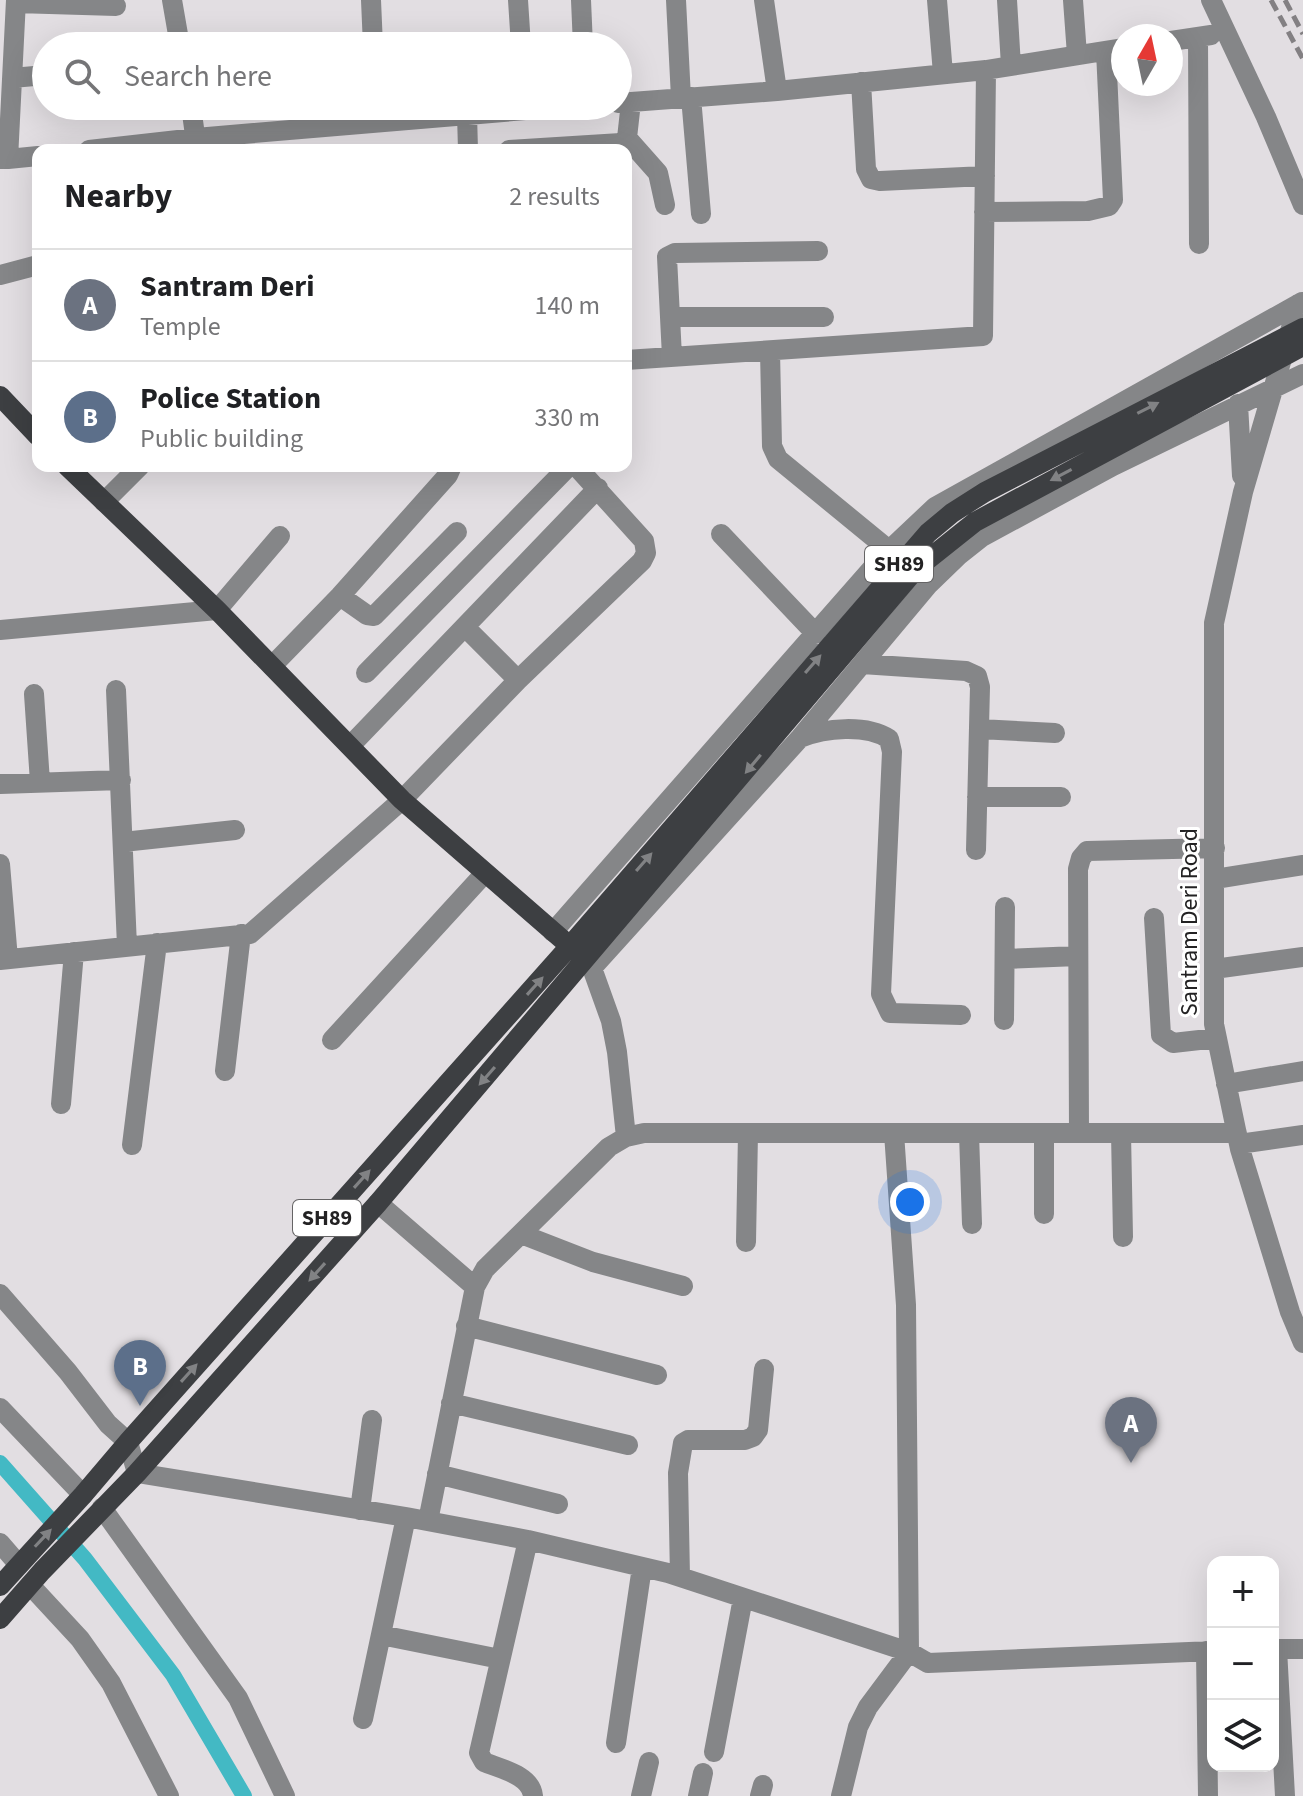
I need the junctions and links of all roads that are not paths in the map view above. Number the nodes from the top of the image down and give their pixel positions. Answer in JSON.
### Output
{"nodes":[{"id":1,"x":172,"y":0,"type":"edge"},
{"id":2,"x":371,"y":0,"type":"edge"},
{"id":3,"x":518,"y":0,"type":"edge"},
{"id":4,"x":581,"y":0,"type":"edge"},
{"id":5,"x":676,"y":0,"type":"edge"},
{"id":6,"x":764,"y":0,"type":"edge"},
{"id":7,"x":937,"y":0,"type":"edge"},
{"id":8,"x":1007,"y":0,"type":"edge"},
{"id":9,"x":1073,"y":0,"type":"edge"},
{"id":10,"x":1211,"y":0,"type":"edge"},
{"id":11,"x":16,"y":2,"type":"edge"},
{"id":12,"x":116,"y":6,"type":"dead end"},
{"id":13,"x":178,"y":32,"type":"edge"},
{"id":14,"x":372,"y":32,"type":"edge"},
{"id":15,"x":520,"y":32,"type":"edge"},
{"id":16,"x":582,"y":32,"type":"edge"},
{"id":17,"x":1227,"y":33,"type":"junction"},
{"id":18,"x":1198,"y":37,"type":"junction"},
{"id":19,"x":1183,"y":39,"type":"edge"},
{"id":20,"x":1111,"y":50,"type":"edge"},
{"id":21,"x":1077,"y":55,"type":"junction"},
{"id":22,"x":1011,"y":66,"type":"junction"},
{"id":23,"x":986,"y":70,"type":"junction"},
{"id":24,"x":943,"y":74,"type":"junction"},
{"id":25,"x":32,"y":80,"type":"edge"},
{"id":26,"x":861,"y":82,"type":"junction"},
{"id":27,"x":7,"y":90,"type":"edge"},
{"id":28,"x":777,"y":91,"type":"junction"},
{"id":29,"x":1114,"y":96,"type":"edge"},
{"id":30,"x":686,"y":98,"type":"junction"},
{"id":31,"x":632,"y":101,"type":"edge"},
{"id":32,"x":193,"y":120,"type":"edge"},
{"id":33,"x":340,"y":120,"type":"edge"},
{"id":34,"x":467,"y":120,"type":"edge"},
{"id":35,"x":626,"y":120,"type":"edge"},
{"id":36,"x":627,"y":138,"type":"junction"},
{"id":37,"x":197,"y":144,"type":"edge"},
{"id":38,"x":468,"y":144,"type":"edge"},
{"id":39,"x":616,"y":144,"type":"edge"},
{"id":40,"x":32,"y":157,"type":"edge"},
{"id":41,"x":4,"y":159,"type":"edge"},
{"id":42,"x":985,"y":176,"type":"junction"},
{"id":43,"x":665,"y":205,"type":"dead end"},
{"id":44,"x":1303,"y":205,"type":"edge"},
{"id":45,"x":984,"y":212,"type":"junction"},
{"id":46,"x":701,"y":214,"type":"dead end"},
{"id":47,"x":1199,"y":244,"type":"dead end"},
{"id":48,"x":818,"y":251,"type":"dead end"},
{"id":49,"x":32,"y":267,"type":"edge"},
{"id":50,"x":0,"y":275,"type":"edge"},
{"id":51,"x":1300,"y":303,"type":"edge"},
{"id":52,"x":670,"y":317,"type":"junction"},
{"id":53,"x":824,"y":317,"type":"dead end"},
{"id":54,"x":1303,"y":328,"type":"edge"},
{"id":55,"x":1303,"y":346,"type":"edge"},
{"id":56,"x":770,"y":351,"type":"junction"},
{"id":57,"x":672,"y":357,"type":"junction"},
{"id":58,"x":632,"y":360,"type":"edge"},
{"id":59,"x":1303,"y":374,"type":"edge"},
{"id":60,"x":1273,"y":389,"type":"junction"},
{"id":61,"x":0,"y":396,"type":"edge"},
{"id":62,"x":1238,"y":404,"type":"junction"},
{"id":63,"x":32,"y":430,"type":"edge"},
{"id":64,"x":73,"y":472,"type":"edge"},
{"id":65,"x":134,"y":472,"type":"edge"},
{"id":66,"x":449,"y":472,"type":"edge"},
{"id":67,"x":563,"y":472,"type":"edge"},
{"id":68,"x":582,"y":472,"type":"edge"},
{"id":69,"x":598,"y":488,"type":"junction"},
{"id":70,"x":1243,"y":492,"type":"junction"},
{"id":71,"x":104,"y":502,"type":"junction"},
{"id":72,"x":457,"y":532,"type":"dead end"},
{"id":73,"x":721,"y":534,"type":"dead end"},
{"id":74,"x":280,"y":536,"type":"dead end"},
{"id":75,"x":889,"y":550,"type":"junction"},
{"id":76,"x":340,"y":596,"type":"junction"},
{"id":77,"x":217,"y":610,"type":"junction"},
{"id":78,"x":465,"y":627,"type":"junction"},
{"id":79,"x":0,"y":630,"type":"edge"},
{"id":80,"x":816,"y":634,"type":"junction"},
{"id":81,"x":862,"y":664,"type":"junction"},
{"id":82,"x":272,"y":666,"type":"junction"},
{"id":83,"x":366,"y":673,"type":"dead end"},
{"id":84,"x":518,"y":680,"type":"junction"},
{"id":85,"x":116,"y":690,"type":"dead end"},
{"id":86,"x":34,"y":694,"type":"dead end"},
{"id":87,"x":979,"y":729,"type":"junction"},
{"id":88,"x":1055,"y":733,"type":"dead end"},
{"id":89,"x":800,"y":738,"type":"junction"},
{"id":90,"x":350,"y":746,"type":"junction"},
{"id":91,"x":121,"y":780,"type":"junction"},
{"id":92,"x":40,"y":782,"type":"junction"},
{"id":93,"x":0,"y":784,"type":"edge"},
{"id":94,"x":977,"y":797,"type":"junction"},
{"id":95,"x":1061,"y":797,"type":"dead end"},
{"id":96,"x":402,"y":800,"type":"junction"},
{"id":97,"x":235,"y":830,"type":"dead end"},
{"id":98,"x":123,"y":842,"type":"junction"},
{"id":99,"x":1215,"y":848,"type":"junction"},
{"id":100,"x":976,"y":850,"type":"dead end"},
{"id":101,"x":0,"y":864,"type":"edge"},
{"id":102,"x":1303,"y":865,"type":"edge"},
{"id":103,"x":485,"y":873,"type":"junction"},
{"id":104,"x":1215,"y":879,"type":"junction"},
{"id":105,"x":1005,"y":907,"type":"dead end"},
{"id":106,"x":1154,"y":918,"type":"dead end"},
{"id":107,"x":553,"y":932,"type":"junction"},
{"id":108,"x":241,"y":934,"type":"junction"},
{"id":109,"x":157,"y":943,"type":"junction"},
{"id":110,"x":127,"y":946,"type":"junction"},
{"id":111,"x":570,"y":946,"type":"junction"},
{"id":112,"x":74,"y":952,"type":"junction"},
{"id":113,"x":1078,"y":956,"type":"junction"},
{"id":114,"x":1303,"y":957,"type":"edge"},
{"id":115,"x":4,"y":959,"type":"edge"},
{"id":116,"x":1005,"y":959,"type":"junction"},
{"id":117,"x":589,"y":964,"type":"junction"},
{"id":118,"x":1214,"y":969,"type":"junction"},
{"id":119,"x":961,"y":1015,"type":"dead end"},
{"id":120,"x":1004,"y":1020,"type":"dead end"},
{"id":121,"x":1217,"y":1038,"type":"junction"},
{"id":122,"x":332,"y":1040,"type":"dead end"},
{"id":123,"x":225,"y":1071,"type":"dead end"},
{"id":124,"x":1303,"y":1071,"type":"edge"},
{"id":125,"x":1226,"y":1084,"type":"junction"},
{"id":126,"x":61,"y":1104,"type":"dead end"},
{"id":127,"x":748,"y":1133,"type":"junction"},
{"id":128,"x":894,"y":1133,"type":"junction"},
{"id":129,"x":969,"y":1133,"type":"junction"},
{"id":130,"x":1044,"y":1133,"type":"junction"},
{"id":131,"x":1079,"y":1133,"type":"junction"},
{"id":132,"x":1121,"y":1133,"type":"junction"},
{"id":133,"x":1303,"y":1135,"type":"edge"},
{"id":134,"x":626,"y":1137,"type":"junction"},
{"id":135,"x":1238,"y":1138,"type":"junction"},
{"id":136,"x":132,"y":1145,"type":"dead end"},
{"id":137,"x":378,"y":1203,"type":"junction"},
{"id":138,"x":1044,"y":1214,"type":"dead end"},
{"id":139,"x":972,"y":1224,"type":"dead end"},
{"id":140,"x":521,"y":1234,"type":"junction"},
{"id":141,"x":1123,"y":1237,"type":"dead end"},
{"id":142,"x":746,"y":1242,"type":"dead end"},
{"id":143,"x":683,"y":1286,"type":"dead end"},
{"id":144,"x":475,"y":1287,"type":"junction"},
{"id":145,"x":0,"y":1294,"type":"edge"},
{"id":146,"x":466,"y":1326,"type":"junction"},
{"id":147,"x":1303,"y":1343,"type":"edge"},
{"id":148,"x":764,"y":1369,"type":"dead end"},
{"id":149,"x":657,"y":1375,"type":"dead end"},
{"id":150,"x":451,"y":1403,"type":"junction"},
{"id":151,"x":0,"y":1408,"type":"edge"},
{"id":152,"x":372,"y":1420,"type":"dead end"},
{"id":153,"x":128,"y":1442,"type":"junction"},
{"id":154,"x":628,"y":1445,"type":"dead end"},
{"id":155,"x":137,"y":1473,"type":"junction"},
{"id":156,"x":437,"y":1474,"type":"junction"},
{"id":157,"x":83,"y":1495,"type":"junction"},
{"id":158,"x":558,"y":1504,"type":"dead end"},
{"id":159,"x":102,"y":1508,"type":"junction"},
{"id":160,"x":360,"y":1510,"type":"junction"},
{"id":161,"x":406,"y":1517,"type":"junction"},
{"id":162,"x":428,"y":1521,"type":"junction"},
{"id":163,"x":528,"y":1540,"type":"junction"},
{"id":164,"x":0,"y":1543,"type":"edge"},
{"id":165,"x":21,"y":1562,"type":"junction"},
{"id":166,"x":642,"y":1567,"type":"junction"},
{"id":167,"x":680,"y":1577,"type":"junction"},
{"id":168,"x":36,"y":1578,"type":"junction"},
{"id":169,"x":0,"y":1586,"type":"edge"},
{"id":170,"x":743,"y":1598,"type":"junction"},
{"id":171,"x":0,"y":1619,"type":"edge"},
{"id":172,"x":381,"y":1635,"type":"junction"},
{"id":173,"x":1279,"y":1649,"type":"edge"},
{"id":174,"x":1303,"y":1649,"type":"edge"},
{"id":175,"x":1207,"y":1651,"type":"edge"},
{"id":176,"x":909,"y":1652,"type":"junction"},
{"id":177,"x":500,"y":1659,"type":"junction"},
{"id":178,"x":1209,"y":1700,"type":"edge"},
{"id":179,"x":1278,"y":1700,"type":"edge"},
{"id":180,"x":363,"y":1719,"type":"dead end"},
{"id":181,"x":616,"y":1743,"type":"dead end"},
{"id":182,"x":714,"y":1752,"type":"dead end"},
{"id":183,"x":649,"y":1762,"type":"dead end"},
{"id":184,"x":703,"y":1773,"type":"dead end"},
{"id":185,"x":169,"y":1796,"type":"edge"},
{"id":186,"x":285,"y":1796,"type":"edge"},
{"id":187,"x":533,"y":1796,"type":"edge"},
{"id":188,"x":641,"y":1796,"type":"edge"},
{"id":189,"x":698,"y":1796,"type":"edge"},
{"id":190,"x":841,"y":1796,"type":"edge"},
{"id":191,"x":1208,"y":1796,"type":"edge"},
{"id":192,"x":1285,"y":1796,"type":"edge"}],
"edges":[{"from":1,"to":13,"type":"street"},
{"from":2,"to":14,"type":"street"},
{"from":3,"to":15,"type":"street"},
{"from":4,"to":16,"type":"street"},
{"from":5,"to":30,"type":"street"},
{"from":6,"to":28,"type":"street"},
{"from":7,"to":24,"type":"street"},
{"from":8,"to":22,"type":"street"},
{"from":9,"to":21,"type":"street"},
{"from":10,"to":17,"type":"street"},
{"from":11,"to":12,"type":"street"},
{"from":11,"to":27,"type":"street"},
{"from":17,"to":18,"type":"street"},
{"from":17,"to":44,"type":"street"},
{"from":18,"to":19,"type":"street"},
{"from":18,"to":47,"type":"street"},
{"from":20,"to":21,"type":"street"},
{"from":21,"to":22,"type":"street"},
{"from":22,"to":23,"type":"street"},
{"from":23,"to":24,"type":"street"},
{"from":23,"to":42,"type":"street"},
{"from":24,"to":26,"type":"street"},
{"from":25,"to":27,"type":"street"},
{"from":26,"to":28,"type":"street"},
{"from":26,"to":42,"type":"street"},
{"from":27,"to":41,"type":"street"},
{"from":28,"to":30,"type":"street"},
{"from":29,"to":45,"type":"street"},
{"from":30,"to":31,"type":"street"},
{"from":30,"to":46,"type":"street"},
{"from":32,"to":37,"type":"street"},
{"from":33,"to":37,"type":"street"},
{"from":34,"to":38,"type":"street"},
{"from":35,"to":36,"type":"street"},
{"from":36,"to":39,"type":"street"},
{"from":36,"to":43,"type":"street"},
{"from":40,"to":41,"type":"street"},
{"from":42,"to":45,"type":"street"},
{"from":45,"to":56,"type":"street"},
{"from":48,"to":52,"type":"street"},
{"from":49,"to":50,"type":"street"},
{"from":51,"to":60,"type":"street","name":"Santram Deri Road"},
{"from":51,"to":75,"type":"street"},
{"from":52,"to":53,"type":"street"},
{"from":52,"to":57,"type":"street"},
{"from":111,"to":54,"type":"main road","number":"SH89","one_way":true},
{"from":55,"to":117,"type":"main road","number":"SH89","one_way":true},
{"from":56,"to":57,"type":"street"},
{"from":56,"to":75,"type":"street"},
{"from":57,"to":58,"type":"street"},
{"from":59,"to":60,"type":"street"},
{"from":60,"to":62,"type":"street"},
{"from":60,"to":70,"type":"street","name":"Santram Deri Road"},
{"from":61,"to":63,"type":"main road"},
{"from":62,"to":70,"type":"street","name":"Santram Deri Road"},
{"from":62,"to":81,"type":"street"},
{"from":64,"to":71,"type":"main road"},
{"from":65,"to":71,"type":"street"},
{"from":66,"to":76,"type":"street"},
{"from":67,"to":83,"type":"street"},
{"from":68,"to":69,"type":"street"},
{"from":69,"to":78,"type":"street"},
{"from":69,"to":84,"type":"street"},
{"from":70,"to":99,"type":"street","name":"Santram Deri Road"},
{"from":71,"to":77,"type":"main road"},
{"from":72,"to":76,"type":"street"},
{"from":73,"to":80,"type":"street"},
{"from":74,"to":77,"type":"street"},
{"from":75,"to":80,"type":"street"},
{"from":76,"to":82,"type":"street"},
{"from":77,"to":79,"type":"street"},
{"from":77,"to":82,"type":"main road"},
{"from":78,"to":84,"type":"street"},
{"from":78,"to":90,"type":"street"},
{"from":80,"to":107,"type":"street"},
{"from":81,"to":87,"type":"street"},
{"from":81,"to":89,"type":"street"},
{"from":82,"to":90,"type":"main road"},
{"from":84,"to":96,"type":"street"},
{"from":85,"to":91,"type":"street"},
{"from":86,"to":92,"type":"street"},
{"from":87,"to":88,"type":"street"},
{"from":87,"to":94,"type":"street"},
{"from":89,"to":117,"type":"street"},
{"from":89,"to":119,"type":"street"},
{"from":90,"to":96,"type":"main road"},
{"from":91,"to":92,"type":"street"},
{"from":91,"to":98,"type":"street"},
{"from":92,"to":93,"type":"street"},
{"from":94,"to":95,"type":"street"},
{"from":94,"to":100,"type":"street"},
{"from":96,"to":103,"type":"main road"},
{"from":96,"to":108,"type":"street"},
{"from":97,"to":98,"type":"street"},
{"from":98,"to":110,"type":"street"},
{"from":99,"to":104,"type":"street","name":"Santram Deri Road"},
{"from":99,"to":113,"type":"street"},
{"from":101,"to":115,"type":"street"},
{"from":102,"to":104,"type":"street"},
{"from":103,"to":107,"type":"main road"},
{"from":103,"to":122,"type":"street"},
{"from":104,"to":118,"type":"street","name":"Santram Deri Road"},
{"from":105,"to":116,"type":"street"},
{"from":106,"to":121,"type":"street"},
{"from":107,"to":111,"type":"main road"},
{"from":108,"to":109,"type":"street"},
{"from":108,"to":123,"type":"street"},
{"from":109,"to":110,"type":"street"},
{"from":109,"to":136,"type":"street"},
{"from":110,"to":112,"type":"street"},
{"from":111,"to":117,"type":"main road"},
{"from":153,"to":111,"type":"main road","number":"SH89","one_way":true},
{"from":112,"to":115,"type":"street"},
{"from":112,"to":126,"type":"street"},
{"from":113,"to":116,"type":"street"},
{"from":113,"to":131,"type":"street"},
{"from":114,"to":118,"type":"street"},
{"from":116,"to":120,"type":"street"},
{"from":117,"to":134,"type":"street"},
{"from":117,"to":137,"type":"main road","number":"SH89","one_way":true},
{"from":118,"to":121,"type":"street","name":"Santram Deri Road"},
{"from":121,"to":125,"type":"street","name":"Santram Deri Road"},
{"from":124,"to":125,"type":"street"},
{"from":125,"to":135,"type":"street","name":"Santram Deri Road"},
{"from":127,"to":128,"type":"street"},
{"from":127,"to":134,"type":"street"},
{"from":127,"to":142,"type":"street"},
{"from":128,"to":129,"type":"street"},
{"from":128,"to":176,"type":"street"},
{"from":129,"to":130,"type":"street"},
{"from":129,"to":139,"type":"street"},
{"from":130,"to":131,"type":"street"},
{"from":130,"to":138,"type":"street"},
{"from":131,"to":132,"type":"street"},
{"from":132,"to":135,"type":"street"},
{"from":132,"to":141,"type":"street"},
{"from":133,"to":135,"type":"street"},
{"from":134,"to":140,"type":"street"},
{"from":135,"to":147,"type":"street","name":"Santram Deri Road"},
{"from":137,"to":144,"type":"street"},
{"from":137,"to":155,"type":"main road","number":"SH89","one_way":true},
{"from":140,"to":143,"type":"street"},
{"from":140,"to":144,"type":"street"},
{"from":144,"to":146,"type":"street"},
{"from":145,"to":153,"type":"street"},
{"from":146,"to":149,"type":"street"},
{"from":146,"to":150,"type":"street"},
{"from":148,"to":167,"type":"street"},
{"from":150,"to":154,"type":"street"},
{"from":150,"to":156,"type":"street"},
{"from":151,"to":157,"type":"street"},
{"from":152,"to":160,"type":"street"},
{"from":153,"to":155,"type":"street"},
{"from":153,"to":157,"type":"main road","number":"SH89"},
{"from":155,"to":159,"type":"main road","number":"SH89"},
{"from":155,"to":160,"type":"street"},
{"from":156,"to":158,"type":"street"},
{"from":156,"to":162,"type":"street"},
{"from":165,"to":157,"type":"main road","number":"SH89","one_way":true},
{"from":159,"to":168,"type":"main road","number":"SH89"},
{"from":159,"to":186,"type":"street"},
{"from":160,"to":161,"type":"street"},
{"from":161,"to":162,"type":"street"},
{"from":161,"to":172,"type":"street"},
{"from":162,"to":163,"type":"street"},
{"from":163,"to":166,"type":"street"},
{"from":163,"to":177,"type":"street"},
{"from":164,"to":165,"type":"street"},
{"from":165,"to":169,"type":"main road","number":"SH89"},
{"from":166,"to":167,"type":"street"},
{"from":166,"to":181,"type":"street"},
{"from":167,"to":170,"type":"street"},
{"from":168,"to":171,"type":"main road","number":"SH89"},
{"from":168,"to":185,"type":"street"},
{"from":170,"to":176,"type":"street"},
{"from":170,"to":182,"type":"street"},
{"from":172,"to":177,"type":"street"},
{"from":172,"to":180,"type":"street"},
{"from":173,"to":174,"type":"street"},
{"from":175,"to":176,"type":"street"},
{"from":176,"to":190,"type":"street"},
{"from":177,"to":187,"type":"street"},
{"from":178,"to":191,"type":"street"},
{"from":179,"to":192,"type":"street"},
{"from":183,"to":188,"type":"street"},
{"from":184,"to":189,"type":"street"}]}
